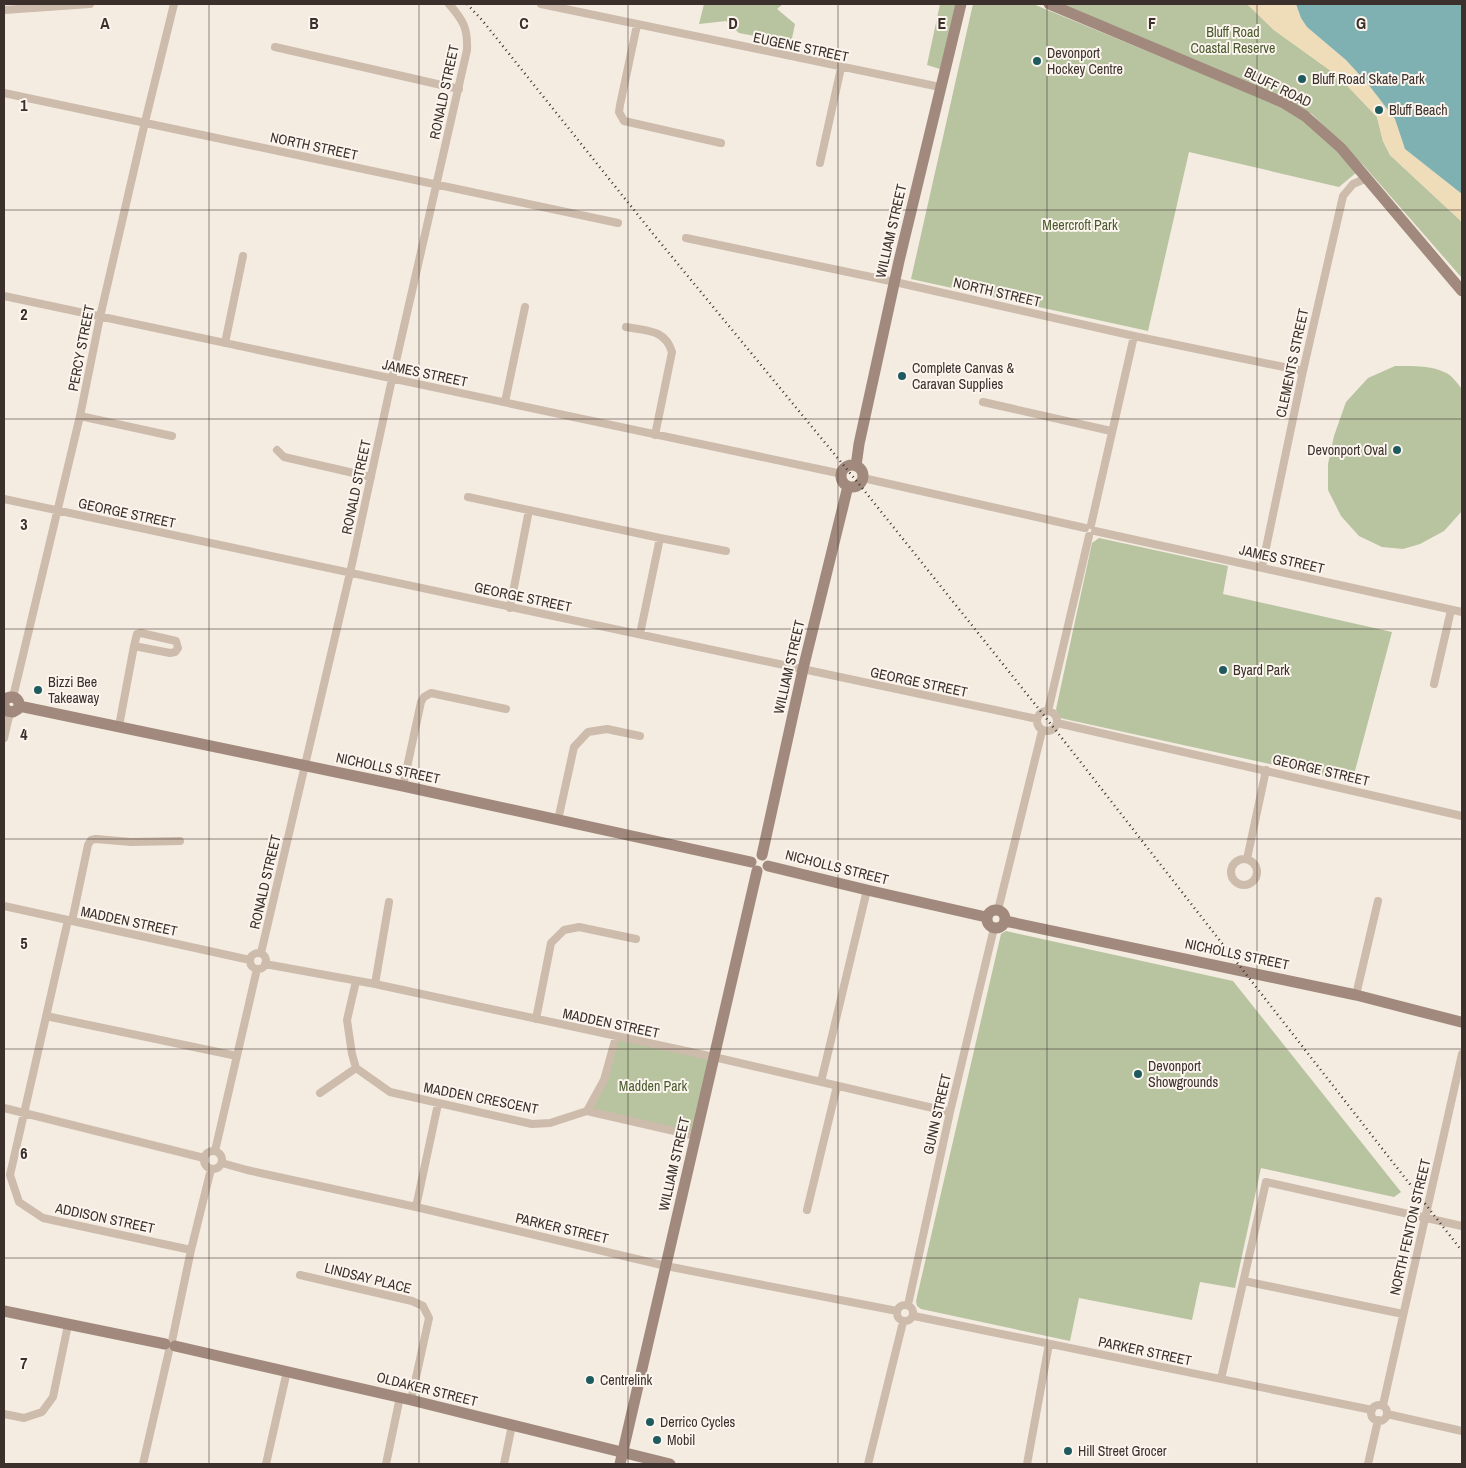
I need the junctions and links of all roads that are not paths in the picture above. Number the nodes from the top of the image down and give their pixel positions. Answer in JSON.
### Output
{"nodes":[{"id":1,"x":90,"y":4,"type":"edge"},
{"id":2,"x":171,"y":4,"type":"edge"},
{"id":3,"x":449,"y":4,"type":"edge"},
{"id":4,"x":541,"y":4,"type":"edge"},
{"id":5,"x":961,"y":4,"type":"edge"},
{"id":6,"x":1048,"y":4,"type":"edge"},
{"id":7,"x":4,"y":10,"type":"edge"},
{"id":8,"x":637,"y":25,"type":"junction"},
{"id":9,"x":275,"y":48,"type":"dead end"},
{"id":10,"x":841,"y":68,"type":"junction"},
{"id":11,"x":940,"y":87,"type":"junction"},
{"id":12,"x":459,"y":89,"type":"junction"},
{"id":13,"x":4,"y":93,"type":"edge"},
{"id":14,"x":145,"y":122,"type":"junction"},
{"id":15,"x":721,"y":143,"type":"dead end"},
{"id":16,"x":820,"y":163,"type":"dead end"},
{"id":17,"x":1367,"y":178,"type":"junction"},
{"id":18,"x":437,"y":186,"type":"junction"},
{"id":19,"x":618,"y":223,"type":"dead end"},
{"id":20,"x":686,"y":238,"type":"dead end"},
{"id":21,"x":242,"y":256,"type":"dead end"},
{"id":22,"x":894,"y":282,"type":"junction"},
{"id":23,"x":1462,"y":291,"type":"edge"},
{"id":24,"x":4,"y":296,"type":"edge"},
{"id":25,"x":525,"y":307,"type":"dead end"},
{"id":26,"x":100,"y":317,"type":"junction"},
{"id":27,"x":626,"y":327,"type":"dead end"},
{"id":28,"x":1134,"y":336,"type":"junction"},
{"id":29,"x":225,"y":343,"type":"junction"},
{"id":30,"x":1303,"y":371,"type":"junction"},
{"id":31,"x":392,"y":379,"type":"junction"},
{"id":32,"x":505,"y":402,"type":"junction"},
{"id":33,"x":983,"y":402,"type":"dead end"},
{"id":34,"x":80,"y":416,"type":"junction"},
{"id":35,"x":1111,"y":431,"type":"junction"},
{"id":36,"x":655,"y":435,"type":"junction"},
{"id":37,"x":172,"y":436,"type":"dead end"},
{"id":38,"x":277,"y":450,"type":"dead end"},
{"id":39,"x":856,"y":466,"type":"junction"},
{"id":40,"x":842,"y":474,"type":"junction"},
{"id":41,"x":371,"y":477,"type":"junction"},
{"id":42,"x":863,"y":478,"type":"junction"},
{"id":43,"x":848,"y":486,"type":"junction"},
{"id":44,"x":468,"y":497,"type":"dead end"},
{"id":45,"x":4,"y":499,"type":"edge"},
{"id":46,"x":529,"y":510,"type":"junction"},
{"id":47,"x":57,"y":511,"type":"junction"},
{"id":48,"x":1090,"y":530,"type":"junction"},
{"id":49,"x":660,"y":538,"type":"junction"},
{"id":50,"x":726,"y":551,"type":"dead end"},
{"id":51,"x":1262,"y":567,"type":"junction"},
{"id":52,"x":350,"y":573,"type":"junction"},
{"id":53,"x":510,"y":608,"type":"junction"},
{"id":54,"x":1451,"y":610,"type":"junction"},
{"id":55,"x":1462,"y":612,"type":"edge"},
{"id":56,"x":640,"y":634,"type":"junction"},
{"id":57,"x":134,"y":646,"type":"junction"},
{"id":58,"x":803,"y":669,"type":"junction"},
{"id":59,"x":1434,"y":684,"type":"dead end"},
{"id":60,"x":8,"y":704,"type":"edge"},
{"id":61,"x":506,"y":709,"type":"dead end"},
{"id":62,"x":1048,"y":711,"type":"junction"},
{"id":63,"x":1037,"y":719,"type":"junction"},
{"id":64,"x":1057,"y":722,"type":"junction"},
{"id":65,"x":118,"y":726,"type":"junction"},
{"id":66,"x":1042,"y":730,"type":"junction"},
{"id":67,"x":640,"y":736,"type":"dead end"},
{"id":68,"x":4,"y":738,"type":"edge"},
{"id":69,"x":305,"y":767,"type":"junction"},
{"id":70,"x":1266,"y":770,"type":"junction"},
{"id":71,"x":403,"y":786,"type":"junction"},
{"id":72,"x":1462,"y":816,"type":"edge"},
{"id":73,"x":558,"y":820,"type":"junction"},
{"id":74,"x":180,"y":841,"type":"dead end"},
{"id":75,"x":762,"y":855,"type":"junction"},
{"id":76,"x":1247,"y":859,"type":"dead end"},
{"id":77,"x":768,"y":866,"type":"junction"},
{"id":78,"x":754,"y":867,"type":"junction"},
{"id":79,"x":867,"y":890,"type":"junction"},
{"id":80,"x":1378,"y":901,"type":"dead end"},
{"id":81,"x":389,"y":902,"type":"dead end"},
{"id":82,"x":4,"y":906,"type":"edge"},
{"id":83,"x":998,"y":910,"type":"junction"},
{"id":84,"x":986,"y":917,"type":"junction"},
{"id":85,"x":70,"y":921,"type":"junction"},
{"id":86,"x":1005,"y":921,"type":"junction"},
{"id":87,"x":994,"y":928,"type":"junction"},
{"id":88,"x":636,"y":939,"type":"dead end"},
{"id":89,"x":261,"y":953,"type":"junction"},
{"id":90,"x":250,"y":960,"type":"junction"},
{"id":91,"x":265,"y":964,"type":"junction"},
{"id":92,"x":257,"y":969,"type":"junction"},
{"id":93,"x":356,"y":981,"type":"junction"},
{"id":94,"x":374,"y":984,"type":"junction"},
{"id":95,"x":1356,"y":995,"type":"junction"},
{"id":96,"x":46,"y":1016,"type":"junction"},
{"id":97,"x":536,"y":1019,"type":"junction"},
{"id":98,"x":1462,"y":1024,"type":"edge"},
{"id":99,"x":616,"y":1038,"type":"junction"},
{"id":100,"x":1462,"y":1054,"type":"edge"},
{"id":101,"x":237,"y":1056,"type":"junction"},
{"id":102,"x":714,"y":1057,"type":"junction"},
{"id":103,"x":356,"y":1068,"type":"junction"},
{"id":104,"x":821,"y":1082,"type":"junction"},
{"id":105,"x":837,"y":1086,"type":"junction"},
{"id":106,"x":320,"y":1093,"type":"dead end"},
{"id":107,"x":438,"y":1104,"type":"junction"},
{"id":108,"x":4,"y":1108,"type":"edge"},
{"id":109,"x":587,"y":1112,"type":"junction"},
{"id":110,"x":950,"y":1112,"type":"junction"},
{"id":111,"x":24,"y":1113,"type":"junction"},
{"id":112,"x":696,"y":1136,"type":"junction"},
{"id":113,"x":215,"y":1151,"type":"junction"},
{"id":114,"x":204,"y":1158,"type":"junction"},
{"id":115,"x":222,"y":1163,"type":"junction"},
{"id":116,"x":211,"y":1169,"type":"junction"},
{"id":117,"x":416,"y":1207,"type":"junction"},
{"id":118,"x":807,"y":1210,"type":"dead end"},
{"id":119,"x":1424,"y":1217,"type":"junction"},
{"id":120,"x":1462,"y":1226,"type":"edge"},
{"id":121,"x":192,"y":1250,"type":"junction"},
{"id":122,"x":666,"y":1266,"type":"junction"},
{"id":123,"x":300,"y":1275,"type":"dead end"},
{"id":124,"x":1244,"y":1280,"type":"junction"},
{"id":125,"x":908,"y":1305,"type":"junction"},
{"id":126,"x":4,"y":1311,"type":"edge"},
{"id":127,"x":897,"y":1311,"type":"junction"},
{"id":128,"x":1403,"y":1314,"type":"junction"},
{"id":129,"x":914,"y":1316,"type":"junction"},
{"id":130,"x":903,"y":1322,"type":"junction"},
{"id":131,"x":68,"y":1325,"type":"junction"},
{"id":132,"x":1049,"y":1344,"type":"junction"},
{"id":133,"x":170,"y":1346,"type":"junction"},
{"id":134,"x":287,"y":1371,"type":"junction"},
{"id":135,"x":1221,"y":1379,"type":"junction"},
{"id":136,"x":406,"y":1398,"type":"junction"},
{"id":137,"x":1383,"y":1405,"type":"junction"},
{"id":138,"x":1372,"y":1410,"type":"junction"},
{"id":139,"x":4,"y":1414,"type":"edge"},
{"id":140,"x":1387,"y":1414,"type":"junction"},
{"id":141,"x":1378,"y":1420,"type":"junction"},
{"id":142,"x":512,"y":1425,"type":"junction"},
{"id":143,"x":1462,"y":1431,"type":"edge"},
{"id":144,"x":621,"y":1459,"type":"edge"},
{"id":145,"x":143,"y":1464,"type":"edge"},
{"id":146,"x":266,"y":1464,"type":"edge"},
{"id":147,"x":386,"y":1464,"type":"edge"},
{"id":148,"x":504,"y":1464,"type":"edge"},
{"id":149,"x":670,"y":1464,"type":"edge"},
{"id":150,"x":868,"y":1464,"type":"edge"},
{"id":151,"x":1027,"y":1464,"type":"edge"},
{"id":152,"x":1368,"y":1464,"type":"edge"}],
"edges":[{"from":1,"to":7,"type":"street"},
{"from":2,"to":14,"type":"street","name":"PERCY STREET"},
{"from":3,"to":12,"type":"street","name":"RONALD STREET"},
{"from":4,"to":8,"type":"street","name":"EUGENE STREET"},
{"from":5,"to":11,"type":"street","name":"WILLIAM STREET"},
{"from":6,"to":17,"type":"street","name":"BLUFF ROAD"},
{"from":8,"to":10,"type":"street","name":"EUGENE STREET"},
{"from":8,"to":15,"type":"street"},
{"from":9,"to":12,"type":"street"},
{"from":10,"to":11,"type":"street","name":"EUGENE STREET"},
{"from":10,"to":16,"type":"street"},
{"from":11,"to":22,"type":"street","name":"WILLIAM STREET"},
{"from":12,"to":18,"type":"street","name":"RONALD STREET"},
{"from":13,"to":14,"type":"street","name":"NORTH STREET"},
{"from":14,"to":18,"type":"street","name":"NORTH STREET"},
{"from":14,"to":26,"type":"street","name":"PERCY STREET"},
{"from":17,"to":23,"type":"street","name":"BLUFF ROAD"},
{"from":17,"to":30,"type":"street","name":"CLEMENTS STREET"},
{"from":18,"to":19,"type":"street","name":"NORTH STREET"},
{"from":18,"to":31,"type":"street","name":"RONALD STREET"},
{"from":20,"to":22,"type":"street","name":"NORTH STREET"},
{"from":21,"to":29,"type":"street"},
{"from":22,"to":28,"type":"street","name":"NORTH STREET"},
{"from":22,"to":39,"type":"street","name":"WILLIAM STREET"},
{"from":24,"to":26,"type":"street","name":"JAMES STREET"},
{"from":25,"to":32,"type":"street"},
{"from":26,"to":29,"type":"street","name":"JAMES STREET"},
{"from":26,"to":34,"type":"street","name":"PERCY STREET"},
{"from":27,"to":36,"type":"street"},
{"from":28,"to":30,"type":"street","name":"NORTH STREET"},
{"from":28,"to":35,"type":"street"},
{"from":29,"to":31,"type":"street","name":"JAMES STREET"},
{"from":30,"to":51,"type":"street","name":"CLEMENTS STREET"},
{"from":31,"to":32,"type":"street","name":"JAMES STREET"},
{"from":31,"to":41,"type":"street","name":"RONALD STREET"},
{"from":32,"to":36,"type":"street","name":"JAMES STREET"},
{"from":33,"to":35,"type":"street"},
{"from":34,"to":37,"type":"street"},
{"from":34,"to":47,"type":"street","name":"PERCY STREET"},
{"from":35,"to":48,"type":"street"},
{"from":36,"to":40,"type":"street","name":"JAMES STREET"},
{"from":38,"to":41,"type":"street"},
{"from":39,"to":40,"type":"street"},
{"from":39,"to":42,"type":"street"},
{"from":40,"to":43,"type":"street"},
{"from":41,"to":52,"type":"street","name":"RONALD STREET"},
{"from":42,"to":43,"type":"street"},
{"from":42,"to":48,"type":"street","name":"JAMES STREET"},
{"from":43,"to":58,"type":"street","name":"WILLIAM STREET"},
{"from":44,"to":46,"type":"street"},
{"from":45,"to":47,"type":"street","name":"GEORGE STREET"},
{"from":46,"to":49,"type":"street"},
{"from":46,"to":53,"type":"street"},
{"from":47,"to":52,"type":"street","name":"GEORGE STREET"},
{"from":47,"to":60,"type":"street","name":"PERCY STREET"},
{"from":48,"to":51,"type":"street","name":"JAMES STREET"},
{"from":48,"to":62,"type":"street"},
{"from":49,"to":50,"type":"street"},
{"from":49,"to":56,"type":"street"},
{"from":51,"to":54,"type":"street","name":"JAMES STREET"},
{"from":52,"to":53,"type":"street","name":"GEORGE STREET"},
{"from":52,"to":69,"type":"street","name":"RONALD STREET"},
{"from":53,"to":56,"type":"street","name":"GEORGE STREET"},
{"from":54,"to":55,"type":"street","name":"JAMES STREET"},
{"from":54,"to":59,"type":"street"},
{"from":56,"to":58,"type":"street","name":"GEORGE STREET"},
{"from":57,"to":57,"type":"street"},
{"from":57,"to":65,"type":"street"},
{"from":58,"to":63,"type":"street","name":"GEORGE STREET"},
{"from":58,"to":75,"type":"street","name":"WILLIAM STREET"},
{"from":60,"to":65,"type":"street","name":"NICHOLLS STREET"},
{"from":60,"to":68,"type":"street","name":"PERCY STREET"},
{"from":61,"to":71,"type":"street"},
{"from":62,"to":63,"type":"street"},
{"from":62,"to":64,"type":"street"},
{"from":63,"to":66,"type":"street"},
{"from":64,"to":66,"type":"street"},
{"from":64,"to":70,"type":"street","name":"GEORGE STREET"},
{"from":65,"to":69,"type":"street","name":"NICHOLLS STREET"},
{"from":66,"to":83,"type":"street"},
{"from":67,"to":73,"type":"street"},
{"from":69,"to":71,"type":"street","name":"NICHOLLS STREET"},
{"from":69,"to":89,"type":"street","name":"RONALD STREET"},
{"from":70,"to":72,"type":"street","name":"GEORGE STREET"},
{"from":70,"to":76,"type":"street"},
{"from":71,"to":73,"type":"street","name":"NICHOLLS STREET"},
{"from":73,"to":78,"type":"street","name":"NICHOLLS STREET"},
{"from":74,"to":85,"type":"street","name":"ADDISON STREET"},
{"from":75,"to":77,"type":"street"},
{"from":75,"to":78,"type":"street"},
{"from":77,"to":78,"type":"street"},
{"from":77,"to":79,"type":"street","name":"NICHOLLS STREET"},
{"from":78,"to":102,"type":"street","name":"WILLIAM STREET"},
{"from":79,"to":84,"type":"street","name":"NICHOLLS STREET"},
{"from":79,"to":104,"type":"street"},
{"from":80,"to":95,"type":"street"},
{"from":81,"to":94,"type":"street"},
{"from":82,"to":85,"type":"street","name":"MADDEN STREET"},
{"from":83,"to":84,"type":"street"},
{"from":83,"to":86,"type":"street"},
{"from":84,"to":87,"type":"street"},
{"from":85,"to":90,"type":"street","name":"MADDEN STREET"},
{"from":85,"to":96,"type":"street","name":"ADDISON STREET"},
{"from":86,"to":87,"type":"street"},
{"from":86,"to":95,"type":"street","name":"NICHOLLS STREET"},
{"from":87,"to":110,"type":"street","name":"GUNN STREET"},
{"from":88,"to":97,"type":"street"},
{"from":89,"to":90,"type":"street"},
{"from":89,"to":91,"type":"street"},
{"from":90,"to":92,"type":"street"},
{"from":91,"to":92,"type":"street"},
{"from":91,"to":93,"type":"street","name":"MADDEN STREET"},
{"from":92,"to":101,"type":"street"},
{"from":93,"to":94,"type":"street","name":"MADDEN STREET"},
{"from":93,"to":103,"type":"street"},
{"from":94,"to":97,"type":"street","name":"MADDEN STREET"},
{"from":95,"to":98,"type":"street","name":"NICHOLLS STREET"},
{"from":96,"to":101,"type":"street"},
{"from":96,"to":111,"type":"street","name":"ADDISON STREET"},
{"from":97,"to":99,"type":"street","name":"MADDEN STREET"},
{"from":99,"to":102,"type":"street","name":"MADDEN STREET"},
{"from":99,"to":109,"type":"street"},
{"from":100,"to":119,"type":"street","name":"NORTH FENTON STREET"},
{"from":101,"to":113,"type":"street"},
{"from":102,"to":104,"type":"street","name":"MADDEN STREET"},
{"from":102,"to":112,"type":"street","name":"WILLIAM STREET"},
{"from":103,"to":106,"type":"street"},
{"from":103,"to":107,"type":"street","name":"MADDEN CRESCENT"},
{"from":104,"to":105,"type":"street","name":"MADDEN STREET"},
{"from":105,"to":110,"type":"street","name":"MADDEN STREET"},
{"from":105,"to":118,"type":"street"},
{"from":107,"to":109,"type":"street","name":"MADDEN CRESCENT"},
{"from":107,"to":117,"type":"street"},
{"from":108,"to":111,"type":"street"},
{"from":109,"to":112,"type":"street"},
{"from":110,"to":125,"type":"street","name":"GUNN STREET"},
{"from":111,"to":114,"type":"street"},
{"from":111,"to":121,"type":"street","name":"ADDISON STREET"},
{"from":112,"to":122,"type":"street","name":"WILLIAM STREET"},
{"from":113,"to":114,"type":"street"},
{"from":113,"to":115,"type":"street"},
{"from":114,"to":116,"type":"street"},
{"from":115,"to":116,"type":"street"},
{"from":115,"to":117,"type":"street","name":"PARKER STREET"},
{"from":116,"to":121,"type":"street"},
{"from":117,"to":122,"type":"street","name":"PARKER STREET"},
{"from":119,"to":120,"type":"street"},
{"from":119,"to":124,"type":"street"},
{"from":119,"to":128,"type":"street","name":"NORTH FENTON STREET"},
{"from":121,"to":133,"type":"street"},
{"from":122,"to":127,"type":"street","name":"PARKER STREET"},
{"from":122,"to":144,"type":"street","name":"WILLIAM STREET"},
{"from":123,"to":136,"type":"street","name":"LINDSAY PLACE"},
{"from":124,"to":128,"type":"street"},
{"from":124,"to":135,"type":"street"},
{"from":125,"to":127,"type":"street"},
{"from":125,"to":129,"type":"street"},
{"from":126,"to":131,"type":"street","name":"OLDAKER STREET"},
{"from":127,"to":130,"type":"street"},
{"from":128,"to":137,"type":"street","name":"NORTH FENTON STREET"},
{"from":129,"to":130,"type":"street"},
{"from":129,"to":132,"type":"street","name":"PARKER STREET"},
{"from":130,"to":150,"type":"street"},
{"from":131,"to":133,"type":"street","name":"OLDAKER STREET"},
{"from":131,"to":139,"type":"street"},
{"from":132,"to":135,"type":"street","name":"PARKER STREET"},
{"from":132,"to":151,"type":"street"},
{"from":133,"to":134,"type":"street","name":"OLDAKER STREET"},
{"from":133,"to":145,"type":"street"},
{"from":134,"to":136,"type":"street","name":"OLDAKER STREET"},
{"from":134,"to":146,"type":"street"},
{"from":135,"to":138,"type":"street","name":"PARKER STREET"},
{"from":136,"to":142,"type":"street","name":"OLDAKER STREET"},
{"from":136,"to":147,"type":"street","name":"LINDSAY PLACE"},
{"from":137,"to":138,"type":"street"},
{"from":137,"to":140,"type":"street"},
{"from":138,"to":141,"type":"street"},
{"from":140,"to":141,"type":"street"},
{"from":140,"to":143,"type":"street"},
{"from":141,"to":152,"type":"street"},
{"from":142,"to":144,"type":"street","name":"OLDAKER STREET"},
{"from":142,"to":148,"type":"street"},
{"from":144,"to":149,"type":"street","name":"OLDAKER STREET"}]}
